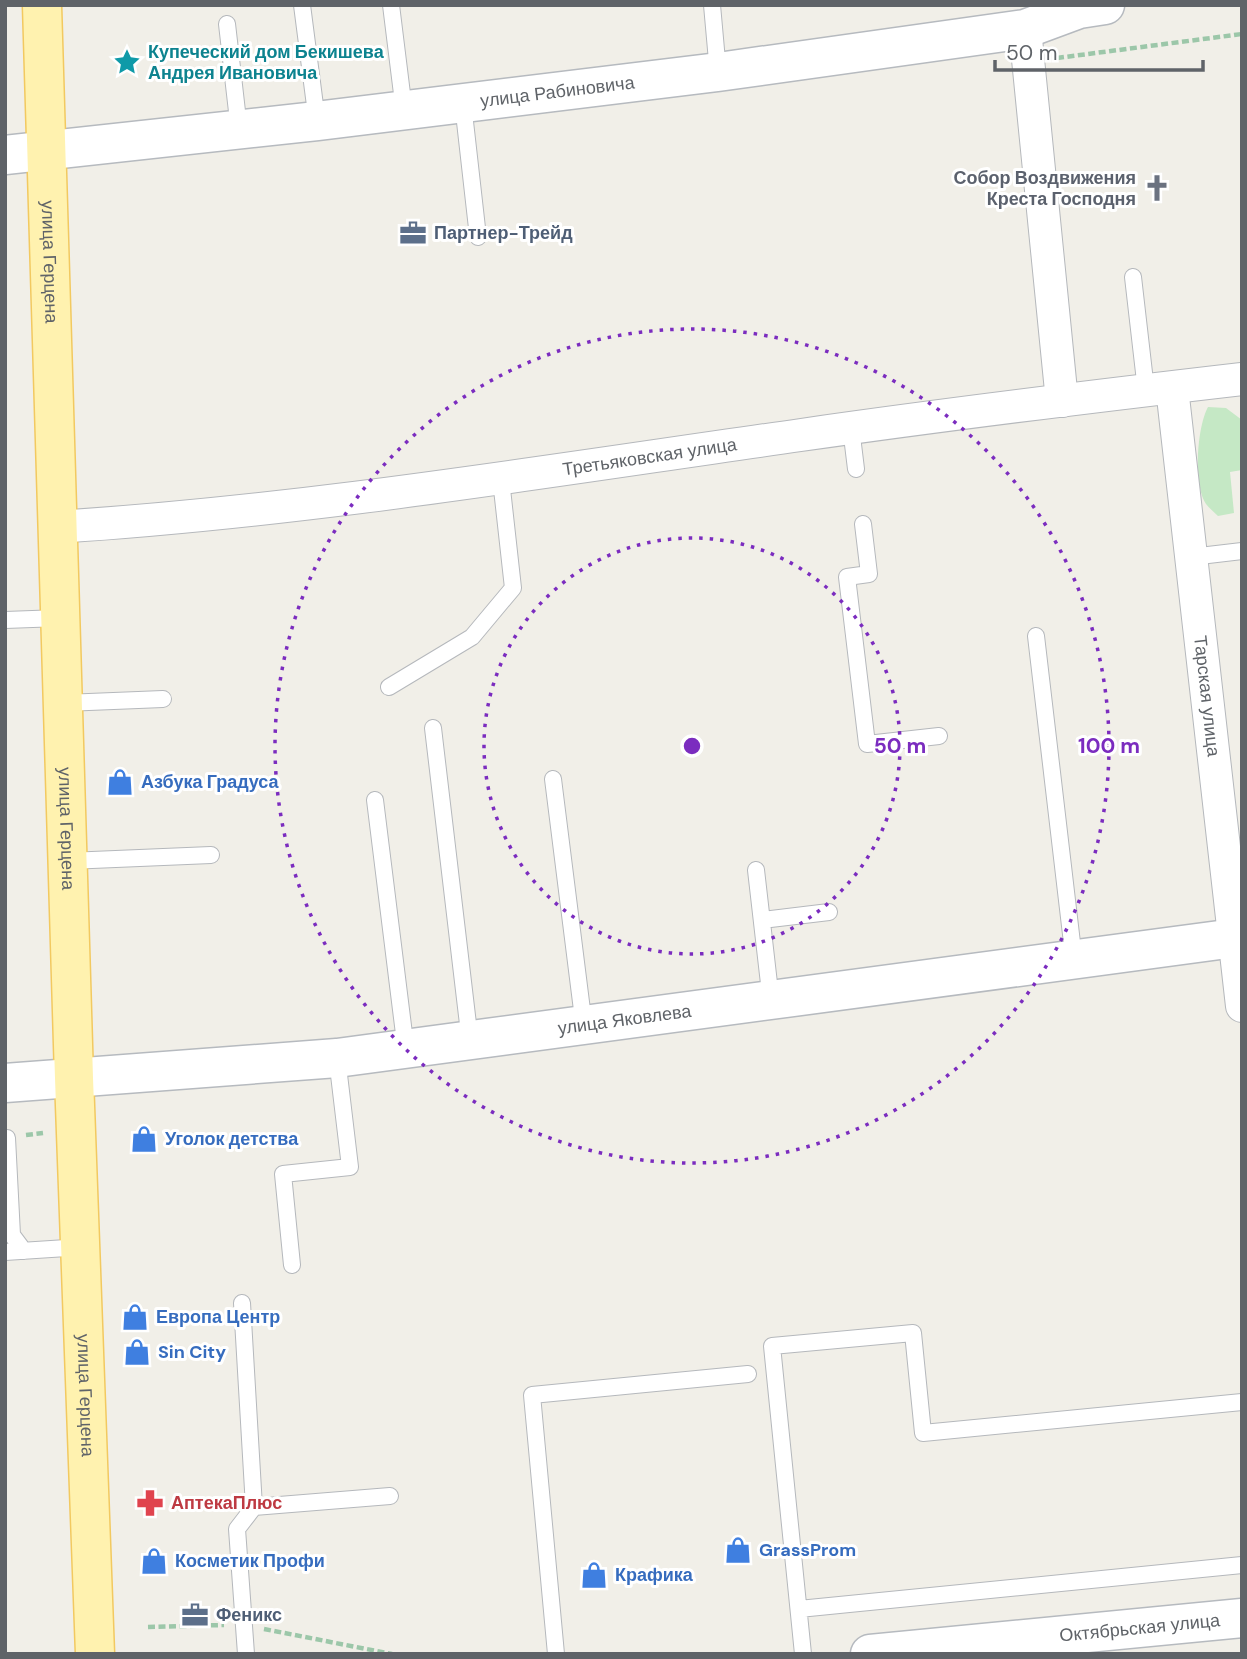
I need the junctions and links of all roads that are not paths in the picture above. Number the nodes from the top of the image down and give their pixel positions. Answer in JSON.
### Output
{"nodes":[{"id":1,"x":42,"y":5,"type":"edge"},
{"id":2,"x":302,"y":5,"type":"edge"},
{"id":3,"x":391,"y":5,"type":"edge"},
{"id":4,"x":712,"y":5,"type":"edge"},
{"id":5,"x":1105,"y":5,"type":"edge"},
{"id":6,"x":226,"y":24,"type":"dead end"},
{"id":7,"x":1034,"y":44,"type":"junction"},
{"id":8,"x":719,"y":72,"type":"junction"},
{"id":9,"x":463,"y":104,"type":"junction"},
{"id":10,"x":404,"y":110,"type":"junction"},
{"id":11,"x":317,"y":121,"type":"junction"},
{"id":12,"x":239,"y":129,"type":"junction"},
{"id":13,"x":48,"y":150,"type":"junction"},
{"id":14,"x":5,"y":155,"type":"edge"},
{"id":15,"x":478,"y":237,"type":"dead end"},
{"id":16,"x":1133,"y":277,"type":"dead end"},
{"id":17,"x":1242,"y":379,"type":"edge"},
{"id":18,"x":1159,"y":389,"type":"junction"},
{"id":19,"x":1062,"y":401,"type":"junction"},
{"id":20,"x":852,"y":428,"type":"junction"},
{"id":21,"x":856,"y":469,"type":"dead end"},
{"id":22,"x":501,"y":480,"type":"junction"},
{"id":23,"x":863,"y":524,"type":"dead end"},
{"id":24,"x":57,"y":527,"type":"junction"},
{"id":25,"x":1242,"y":551,"type":"edge"},
{"id":26,"x":1191,"y":557,"type":"junction"},
{"id":27,"x":60,"y":618,"type":"junction"},
{"id":28,"x":5,"y":620,"type":"edge"},
{"id":29,"x":1036,"y":636,"type":"dead end"},
{"id":30,"x":388,"y":687,"type":"dead end"},
{"id":31,"x":163,"y":699,"type":"dead end"},
{"id":32,"x":64,"y":703,"type":"junction"},
{"id":33,"x":433,"y":728,"type":"dead end"},
{"id":34,"x":939,"y":736,"type":"dead end"},
{"id":35,"x":554,"y":779,"type":"dead end"},
{"id":36,"x":375,"y":800,"type":"dead end"},
{"id":37,"x":211,"y":855,"type":"dead end"},
{"id":38,"x":68,"y":861,"type":"junction"},
{"id":39,"x":756,"y":870,"type":"dead end"},
{"id":40,"x":829,"y":912,"type":"dead end"},
{"id":41,"x":762,"y":920,"type":"junction"},
{"id":42,"x":1238,"y":938,"type":"edge"},
{"id":43,"x":1074,"y":960,"type":"junction"},
{"id":44,"x":771,"y":1001,"type":"junction"},
{"id":45,"x":1242,"y":1006,"type":"edge"},
{"id":46,"x":584,"y":1026,"type":"junction"},
{"id":47,"x":470,"y":1041,"type":"junction"},
{"id":48,"x":406,"y":1050,"type":"junction"},
{"id":49,"x":337,"y":1058,"type":"junction"},
{"id":50,"x":74,"y":1078,"type":"junction"},
{"id":51,"x":5,"y":1083,"type":"edge"},
{"id":52,"x":7,"y":1138,"type":"dead end"},
{"id":53,"x":82,"y":1247,"type":"junction"},
{"id":54,"x":24,"y":1251,"type":"junction"},
{"id":55,"x":5,"y":1252,"type":"edge"},
{"id":56,"x":292,"y":1265,"type":"dead end"},
{"id":57,"x":242,"y":1303,"type":"dead end"},
{"id":58,"x":748,"y":1374,"type":"dead end"},
{"id":59,"x":1242,"y":1402,"type":"edge"},
{"id":60,"x":390,"y":1496,"type":"dead end"},
{"id":61,"x":254,"y":1507,"type":"junction"},
{"id":62,"x":1242,"y":1565,"type":"edge"},
{"id":63,"x":799,"y":1609,"type":"junction"},
{"id":64,"x":1242,"y":1618,"type":"edge"},
{"id":65,"x":94,"y":1654,"type":"edge"},
{"id":66,"x":246,"y":1654,"type":"edge"},
{"id":67,"x":556,"y":1654,"type":"edge"},
{"id":68,"x":803,"y":1654,"type":"edge"},
{"id":69,"x":870,"y":1654,"type":"edge"}],
"edges":[{"from":1,"to":13,"type":"main road","name":"улица Герцена"},
{"from":2,"to":11,"type":"lane"},
{"from":3,"to":10,"type":"lane"},
{"from":4,"to":8,"type":"lane"},
{"from":5,"to":7,"type":"street","name":"улица Рабиновича"},
{"from":6,"to":12,"type":"lane"},
{"from":7,"to":8,"type":"street","name":"улица Рабиновича"},
{"from":7,"to":19,"type":"street"},
{"from":8,"to":9,"type":"street","name":"улица Рабиновича"},
{"from":9,"to":10,"type":"street","name":"улица Рабиновича"},
{"from":9,"to":15,"type":"lane"},
{"from":10,"to":11,"type":"street","name":"улица Рабиновича"},
{"from":11,"to":12,"type":"street","name":"улица Рабиновича"},
{"from":12,"to":13,"type":"street","name":"улица Рабиновича"},
{"from":13,"to":14,"type":"street","name":"улица Рабиновича"},
{"from":13,"to":24,"type":"main road","name":"улица Герцена"},
{"from":16,"to":18,"type":"lane"},
{"from":17,"to":18,"type":"street","name":"Третьяковская улица"},
{"from":18,"to":19,"type":"street","name":"Третьяковская улица"},
{"from":18,"to":26,"type":"street","name":"Тарская улица"},
{"from":19,"to":20,"type":"street","name":"Третьяковская улица"},
{"from":20,"to":21,"type":"lane"},
{"from":20,"to":22,"type":"street","name":"Третьяковская улица"},
{"from":22,"to":24,"type":"street","name":"Третьяковская улица"},
{"from":22,"to":30,"type":"lane"},
{"from":23,"to":34,"type":"lane"},
{"from":24,"to":27,"type":"main road","name":"улица Герцена"},
{"from":25,"to":26,"type":"lane"},
{"from":26,"to":42,"type":"street","name":"Тарская улица"},
{"from":27,"to":28,"type":"lane"},
{"from":27,"to":32,"type":"main road","name":"улица Герцена"},
{"from":29,"to":43,"type":"lane"},
{"from":31,"to":32,"type":"lane"},
{"from":32,"to":38,"type":"main road","name":"улица Герцена"},
{"from":33,"to":47,"type":"lane"},
{"from":35,"to":46,"type":"lane"},
{"from":36,"to":48,"type":"lane"},
{"from":37,"to":38,"type":"lane"},
{"from":38,"to":50,"type":"main road","name":"улица Герцена"},
{"from":39,"to":41,"type":"lane"},
{"from":40,"to":41,"type":"lane"},
{"from":41,"to":44,"type":"lane"},
{"from":42,"to":43,"type":"street","name":"улица Яковлева"},
{"from":42,"to":45,"type":"street","name":"Тарская улица"},
{"from":43,"to":44,"type":"street","name":"улица Яковлева"},
{"from":44,"to":46,"type":"street","name":"улица Яковлева"},
{"from":46,"to":47,"type":"street","name":"улица Яковлева"},
{"from":47,"to":48,"type":"street","name":"улица Яковлева"},
{"from":48,"to":49,"type":"street","name":"улица Яковлева"},
{"from":49,"to":50,"type":"street","name":"улица Яковлева"},
{"from":49,"to":56,"type":"lane"},
{"from":50,"to":51,"type":"street","name":"улица Яковлева"},
{"from":50,"to":53,"type":"main road","name":"улица Герцена"},
{"from":52,"to":54,"type":"lane"},
{"from":53,"to":54,"type":"lane"},
{"from":53,"to":65,"type":"main road","name":"улица Герцена"},
{"from":54,"to":55,"type":"lane"},
{"from":57,"to":61,"type":"lane"},
{"from":58,"to":67,"type":"lane"},
{"from":59,"to":63,"type":"lane"},
{"from":60,"to":61,"type":"lane"},
{"from":61,"to":66,"type":"lane"},
{"from":62,"to":63,"type":"lane"},
{"from":63,"to":68,"type":"lane"},
{"from":64,"to":69,"type":"street","name":"Октябрьская улица"}]}
